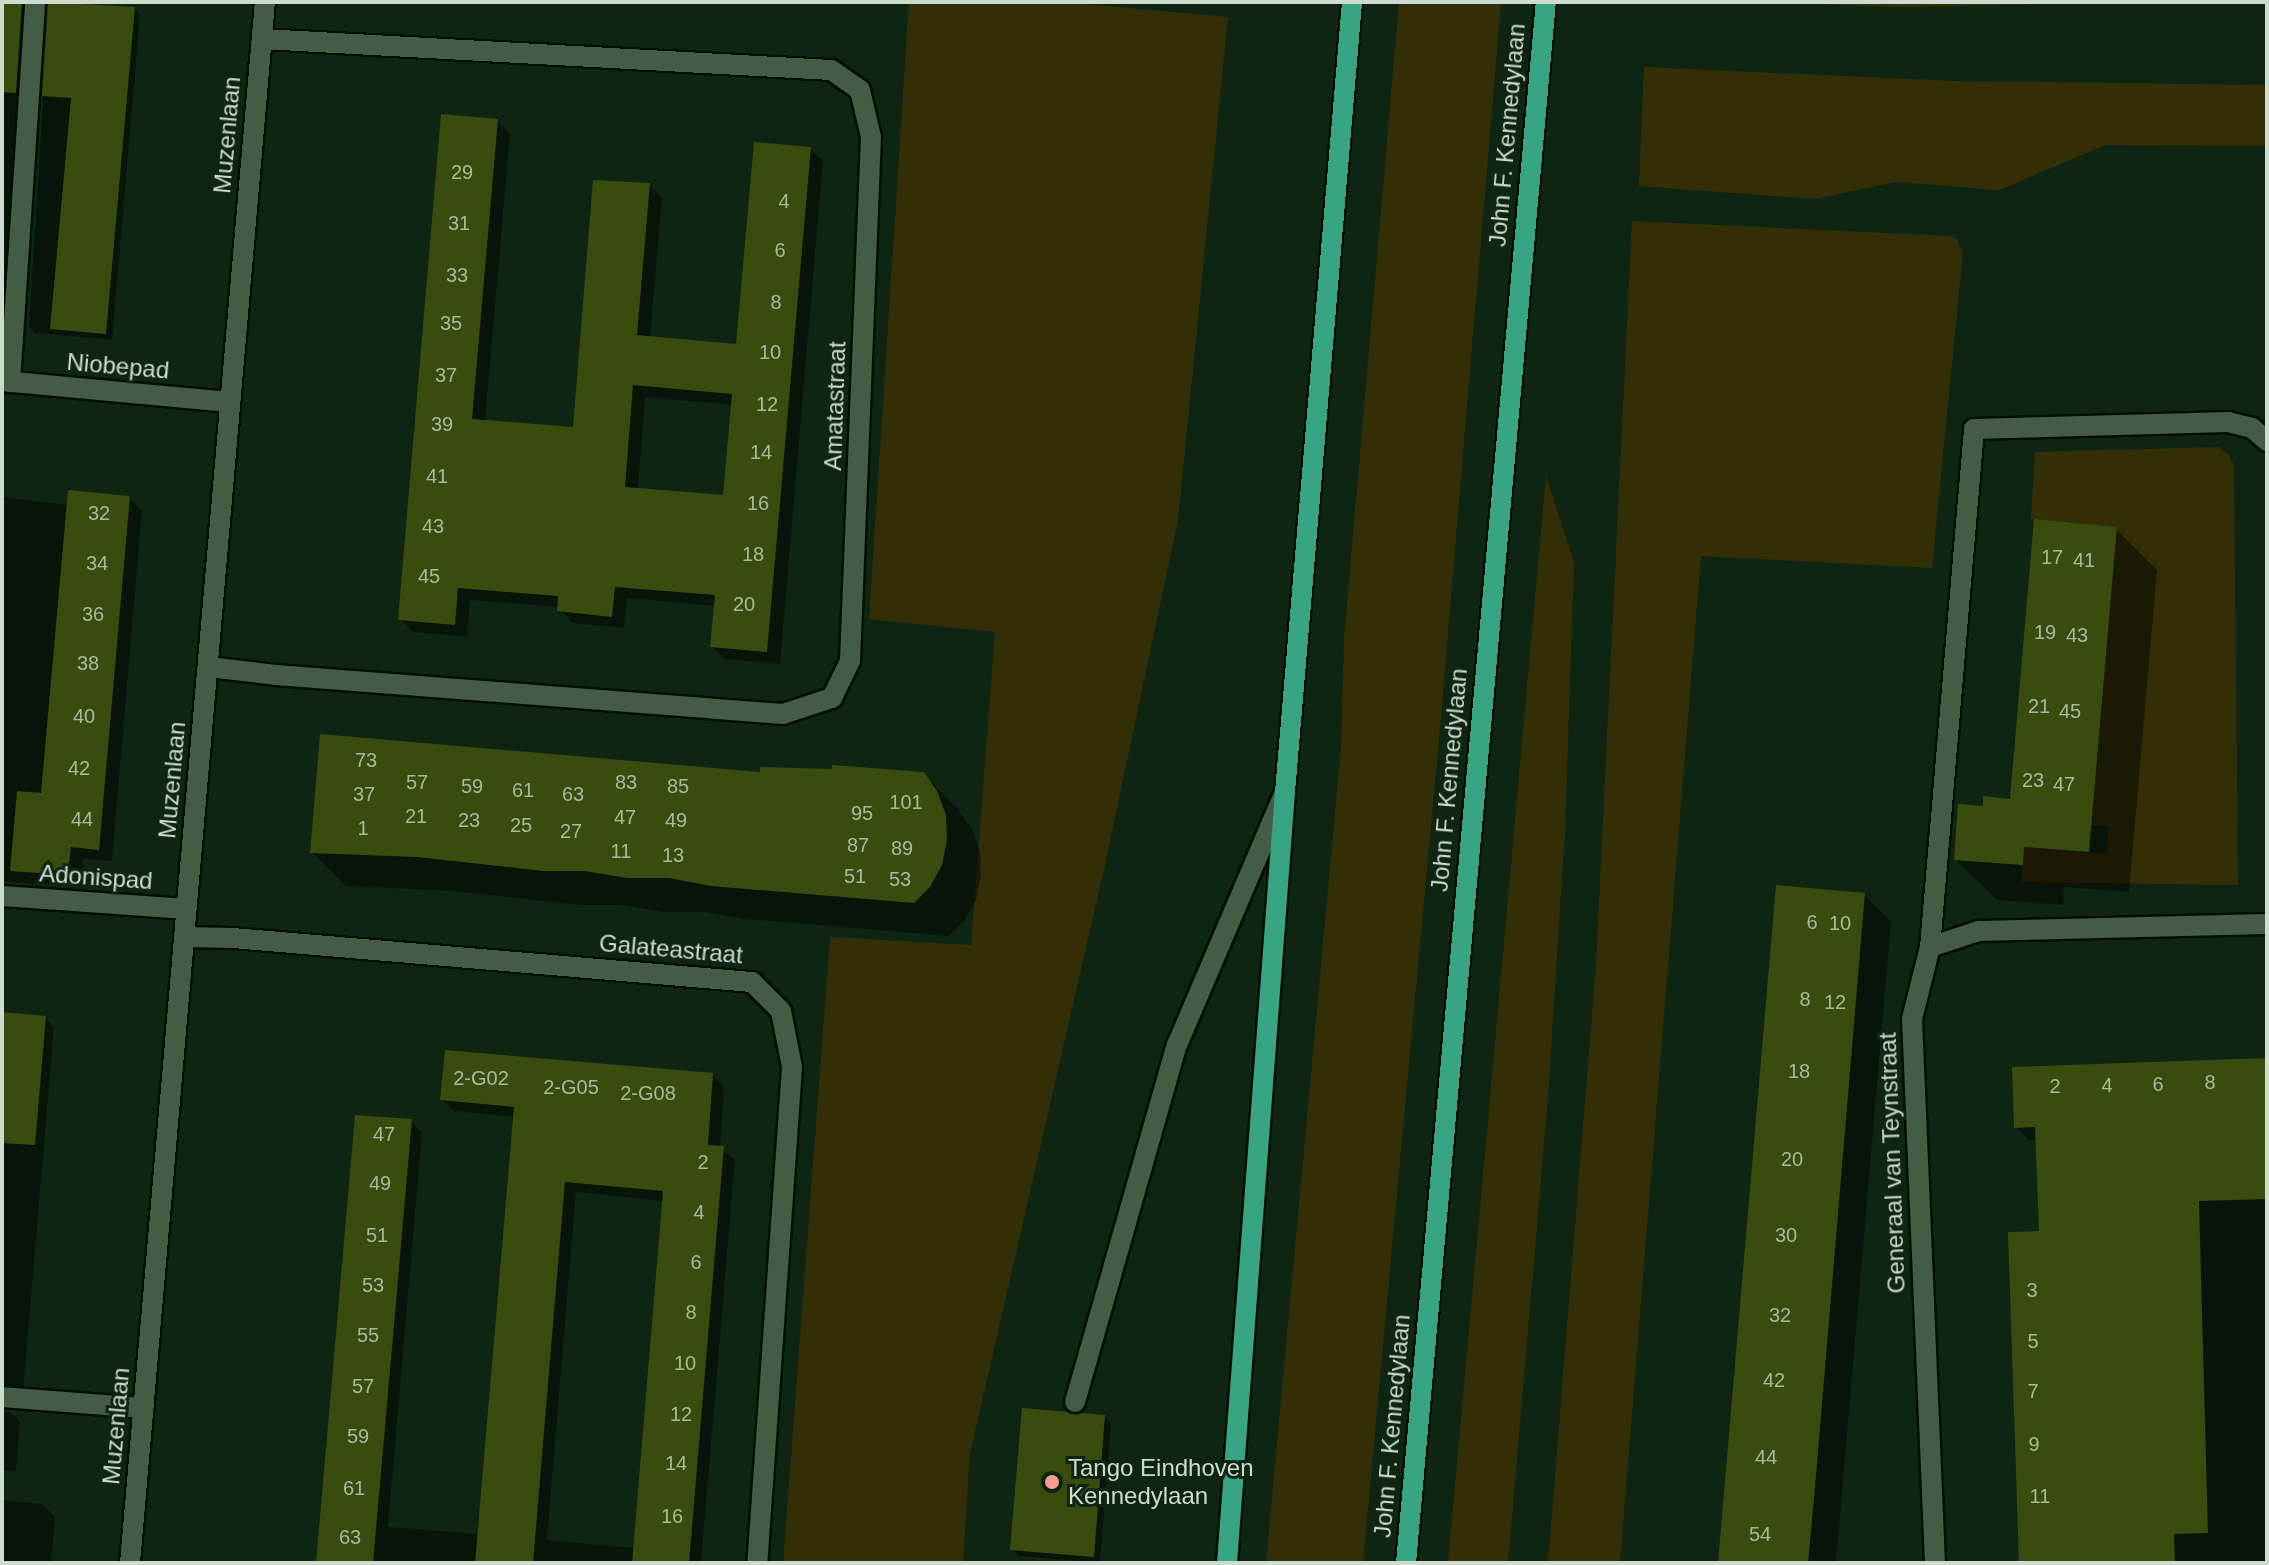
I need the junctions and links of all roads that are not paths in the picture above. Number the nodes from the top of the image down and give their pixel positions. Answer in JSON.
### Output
{"nodes":[{"id":1,"x":35,"y":2,"type":"edge"},
{"id":2,"x":265,"y":2,"type":"edge"},
{"id":3,"x":1352,"y":2,"type":"edge"},
{"id":4,"x":1546,"y":2,"type":"edge"},
{"id":5,"x":262,"y":39,"type":"junction"},
{"id":6,"x":6,"y":382,"type":"edge"},
{"id":7,"x":230,"y":402,"type":"junction"},
{"id":8,"x":2267,"y":441,"type":"edge"},
{"id":9,"x":209,"y":667,"type":"junction"},
{"id":10,"x":1285,"y":792,"type":"junction"},
{"id":11,"x":2,"y":896,"type":"edge"},
{"id":12,"x":187,"y":909,"type":"junction"},
{"id":13,"x":2267,"y":924,"type":"edge"},
{"id":14,"x":184,"y":937,"type":"junction"},
{"id":15,"x":1930,"y":947,"type":"junction"},
{"id":16,"x":2,"y":1397,"type":"edge"},
{"id":17,"x":1075,"y":1402,"type":"dead end"},
{"id":18,"x":144,"y":1408,"type":"junction"},
{"id":19,"x":130,"y":1563,"type":"edge"},
{"id":20,"x":757,"y":1563,"type":"edge"},
{"id":21,"x":1227,"y":1563,"type":"edge"},
{"id":22,"x":1406,"y":1563,"type":"edge"},
{"id":23,"x":1935,"y":1563,"type":"edge"}],
"edges":[{"from":1,"to":6,"type":"street"},
{"from":2,"to":5,"type":"street","name":"Muzenlaan"},
{"from":3,"to":10,"type":"main road"},
{"from":4,"to":22,"type":"main road","name":"John F. Kennedylaan"},
{"from":5,"to":7,"type":"street","name":"Muzenlaan"},
{"from":5,"to":9,"type":"street","name":"Amatastraat"},
{"from":6,"to":7,"type":"street","name":"Niobepad"},
{"from":7,"to":9,"type":"street","name":"Muzenlaan"},
{"from":8,"to":15,"type":"street","name":"Generaal van Teynstraat"},
{"from":9,"to":12,"type":"street","name":"Muzenlaan"},
{"from":10,"to":17,"type":"street"},
{"from":10,"to":21,"type":"main road"},
{"from":11,"to":12,"type":"street","name":"Adonispad"},
{"from":12,"to":14,"type":"street","name":"Muzenlaan"},
{"from":13,"to":15,"type":"street"},
{"from":14,"to":18,"type":"street","name":"Muzenlaan"},
{"from":14,"to":20,"type":"street","name":"Galateastraat"},
{"from":15,"to":23,"type":"street","name":"Generaal van Teynstraat"},
{"from":16,"to":18,"type":"street"},
{"from":18,"to":19,"type":"street","name":"Muzenlaan"}]}
